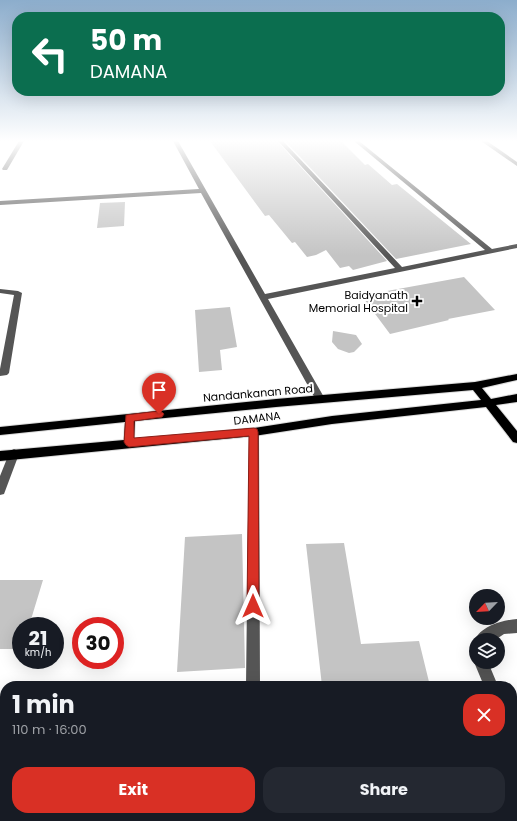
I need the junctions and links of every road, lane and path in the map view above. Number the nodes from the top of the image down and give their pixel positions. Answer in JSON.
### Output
{"nodes":[{"id":1,"x":196,"y":179,"type":"edge"},
{"id":2,"x":316,"y":179,"type":"edge"},
{"id":3,"x":403,"y":179,"type":"edge"},
{"id":4,"x":203,"y":191,"type":"junction"},
{"id":5,"x":0,"y":202,"type":"edge"},
{"id":6,"x":517,"y":246,"type":"edge"},
{"id":7,"x":490,"y":251,"type":"junction"},
{"id":8,"x":401,"y":270,"type":"junction"},
{"id":9,"x":0,"y":291,"type":"edge"},
{"id":10,"x":262,"y":297,"type":"junction"},
{"id":11,"x":0,"y":373,"type":"edge"},
{"id":12,"x":516,"y":378,"type":"edge"},
{"id":13,"x":475,"y":386,"type":"junction"},
{"id":14,"x":517,"y":398,"type":"edge"},
{"id":15,"x":320,"y":399,"type":"junction"},
{"id":16,"x":488,"y":403,"type":"junction"},
{"id":17,"x":130,"y":418,"type":"junction"},
{"id":18,"x":0,"y":431,"type":"edge"},
{"id":19,"x":254,"y":432,"type":"junction"},
{"id":20,"x":517,"y":439,"type":"edge"},
{"id":21,"x":129,"y":442,"type":"junction"},
{"id":22,"x":14,"y":454,"type":"junction"},
{"id":23,"x":0,"y":456,"type":"edge"},
{"id":24,"x":0,"y":490,"type":"edge"},
{"id":25,"x":517,"y":626,"type":"edge"},
{"id":26,"x":493,"y":633,"type":"edge"},
{"id":27,"x":484,"y":669,"type":"edge"},
{"id":28,"x":253,"y":681,"type":"edge"},
{"id":29,"x":489,"y":681,"type":"edge"}],
"edges":[{"from":1,"to":4,"type":"street"},
{"from":2,"to":8,"type":"street"},
{"from":3,"to":7,"type":"street"},
{"from":4,"to":5,"type":"street"},
{"from":4,"to":10,"type":"street"},
{"from":6,"to":7,"type":"street"},
{"from":7,"to":8,"type":"street"},
{"from":8,"to":10,"type":"street"},
{"from":9,"to":11,"type":"street"},
{"from":10,"to":15,"type":"street"},
{"from":12,"to":13,"type":"main road","name":"Nandankanan Road"},
{"from":13,"to":15,"type":"main road","name":"Nandankanan Road"},
{"from":13,"to":16,"type":"main road"},
{"from":14,"to":16,"type":"main road","name":"DAMANA"},
{"from":15,"to":17,"type":"main road","name":"Nandankanan Road"},
{"from":16,"to":19,"type":"main road","name":"DAMANA"},
{"from":16,"to":20,"type":"main road"},
{"from":17,"to":18,"type":"main road","name":"Nandankanan Road"},
{"from":17,"to":21,"type":"main road"},
{"from":19,"to":21,"type":"main road","name":"DAMANA"},
{"from":19,"to":28,"type":"street"},
{"from":21,"to":22,"type":"main road","name":"DAMANA"},
{"from":22,"to":23,"type":"main road","name":"DAMANA"},
{"from":22,"to":24,"type":"street"},
{"from":25,"to":26,"type":"street"},
{"from":27,"to":29,"type":"street"}]}
